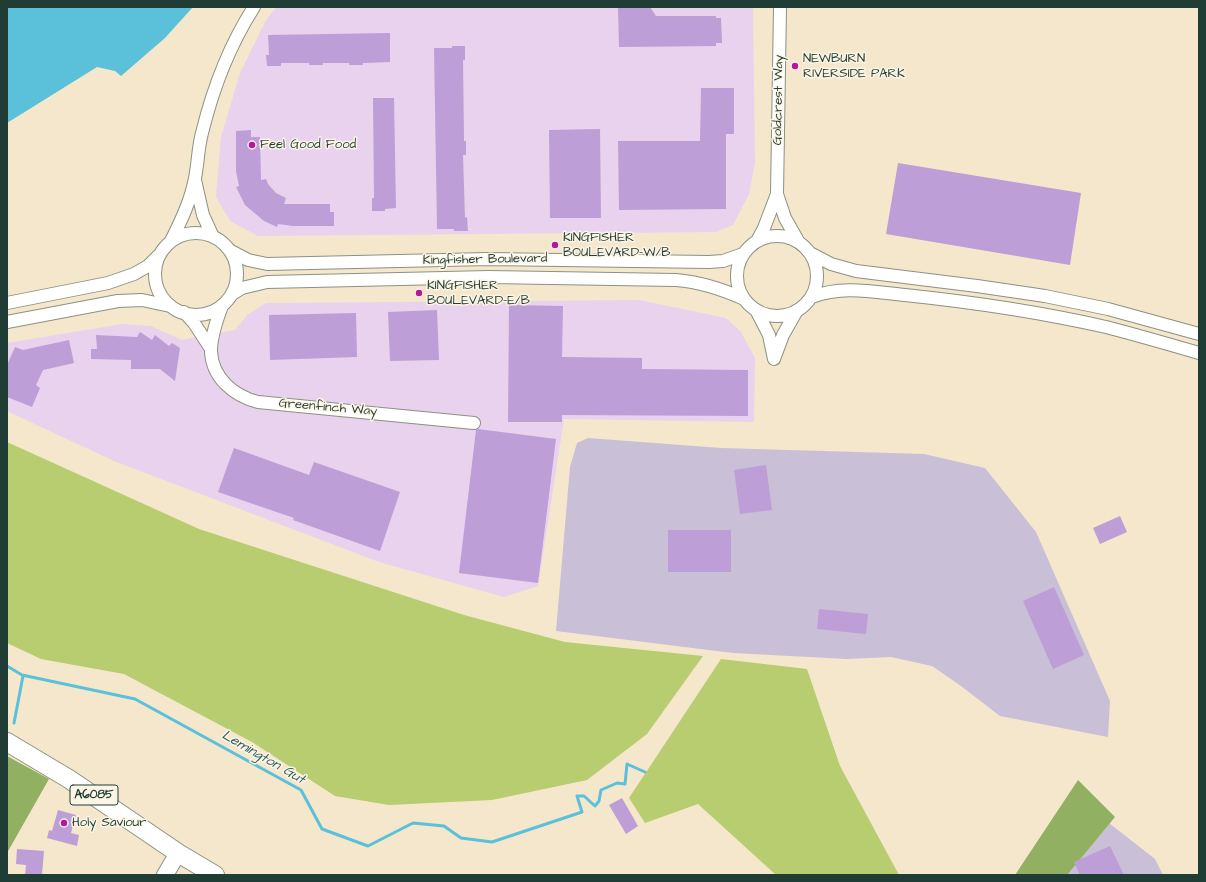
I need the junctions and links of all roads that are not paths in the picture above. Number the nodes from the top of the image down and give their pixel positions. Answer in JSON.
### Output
{"nodes":[{"id":1,"x":254,"y":7,"type":"edge"},
{"id":2,"x":780,"y":7,"type":"edge"},
{"id":3,"x":195,"y":179,"type":"junction"},
{"id":4,"x":777,"y":194,"type":"junction"},
{"id":5,"x":213,"y":237,"type":"junction"},
{"id":6,"x":171,"y":240,"type":"junction"},
{"id":7,"x":757,"y":241,"type":"junction"},
{"id":8,"x":798,"y":241,"type":"junction"},
{"id":9,"x":229,"y":250,"type":"junction"},
{"id":10,"x":743,"y":254,"type":"junction"},
{"id":11,"x":812,"y":254,"type":"junction"},
{"id":12,"x":158,"y":256,"type":"junction"},
{"id":13,"x":232,"y":294,"type":"junction"},
{"id":14,"x":812,"y":297,"type":"junction"},
{"id":15,"x":744,"y":299,"type":"junction"},
{"id":16,"x":7,"y":303,"type":"edge"},
{"id":17,"x":170,"y":306,"type":"junction"},
{"id":18,"x":222,"y":306,"type":"junction"},
{"id":19,"x":756,"y":310,"type":"junction"},
{"id":20,"x":184,"y":312,"type":"junction"},
{"id":21,"x":796,"y":312,"type":"junction"},
{"id":22,"x":7,"y":322,"type":"edge"},
{"id":23,"x":1199,"y":334,"type":"edge"},
{"id":24,"x":211,"y":349,"type":"junction"},
{"id":25,"x":1199,"y":353,"type":"edge"},
{"id":26,"x":474,"y":423,"type":"dead end"},
{"id":27,"x":7,"y":742,"type":"edge"},
{"id":28,"x":178,"y":852,"type":"junction"},
{"id":29,"x":165,"y":875,"type":"edge"},
{"id":30,"x":215,"y":875,"type":"edge"}],
"edges":[{"from":1,"to":3,"type":"street"},
{"from":2,"to":4,"type":"street","name":"Goldcrest Way"},
{"from":3,"to":5,"type":"street"},
{"from":3,"to":6,"type":"street"},
{"from":4,"to":7,"type":"street"},
{"from":4,"to":8,"type":"street"},
{"from":5,"to":6,"type":"street"},
{"from":5,"to":9,"type":"street"},
{"from":6,"to":12,"type":"street"},
{"from":7,"to":8,"type":"street"},
{"from":7,"to":10,"type":"street"},
{"from":8,"to":11,"type":"street"},
{"from":9,"to":10,"type":"street","name":"Kingfisher Boulevard"},
{"from":9,"to":13,"type":"street"},
{"from":10,"to":15,"type":"street"},
{"from":11,"to":14,"type":"street"},
{"from":11,"to":23,"type":"street"},
{"from":12,"to":16,"type":"street"},
{"from":12,"to":17,"type":"street"},
{"from":13,"to":15,"type":"street","name":"Kingfisher Boulevard"},
{"from":13,"to":18,"type":"street"},
{"from":14,"to":21,"type":"street"},
{"from":14,"to":25,"type":"street"},
{"from":15,"to":19,"type":"street"},
{"from":17,"to":20,"type":"street"},
{"from":17,"to":22,"type":"street"},
{"from":18,"to":20,"type":"street"},
{"from":18,"to":24,"type":"street","name":"Greenfinch Way"},
{"from":19,"to":21,"type":"street"},
{"from":19,"to":21,"type":"street"},
{"from":20,"to":24,"type":"street","name":"Greenfinch Way"},
{"from":24,"to":26,"type":"street","name":"Greenfinch Way"},
{"from":27,"to":28,"type":"main road","number":"A6085"},
{"from":28,"to":29,"type":"street"},
{"from":28,"to":30,"type":"main road","number":"A6085"}]}
